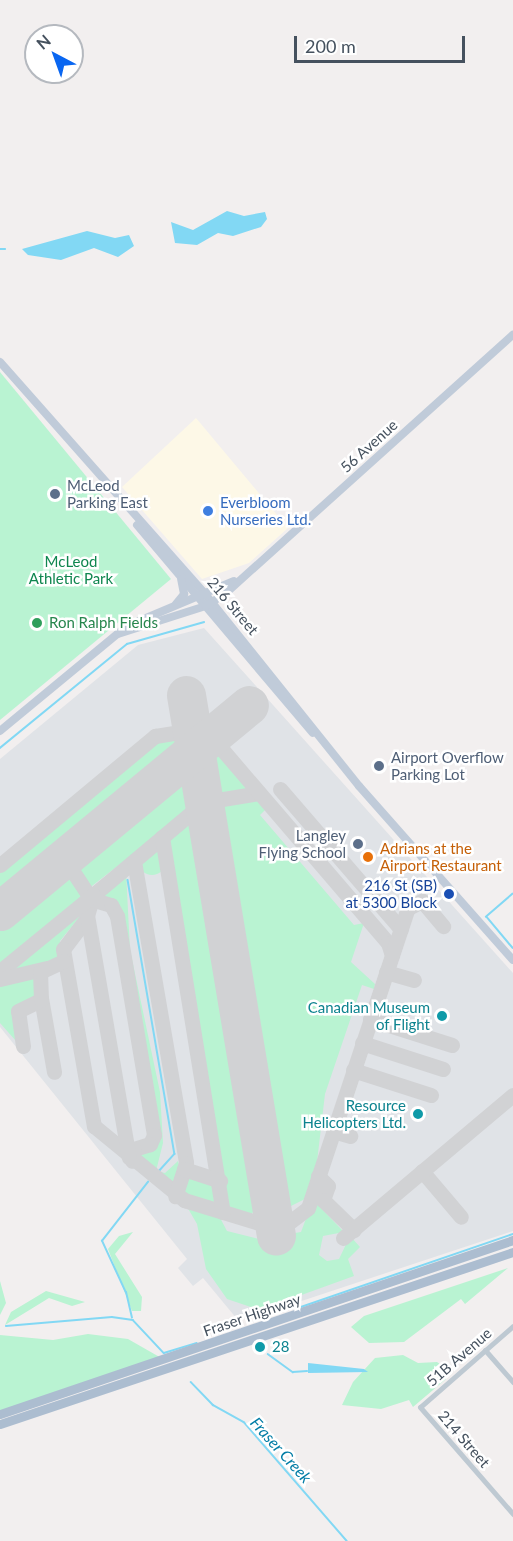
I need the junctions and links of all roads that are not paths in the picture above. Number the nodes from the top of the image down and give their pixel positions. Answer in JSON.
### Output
{"nodes":[{"id":1,"x":513,"y":335,"type":"edge"},
{"id":2,"x":0,"y":362,"type":"edge"},
{"id":3,"x":106,"y":484,"type":"junction"},
{"id":4,"x":176,"y":571,"type":"junction"},
{"id":5,"x":206,"y":600,"type":"junction"},
{"id":6,"x":169,"y":609,"type":"junction"},
{"id":7,"x":118,"y":634,"type":"junction"},
{"id":8,"x":0,"y":731,"type":"edge"},
{"id":9,"x":513,"y":960,"type":"edge"},
{"id":10,"x":513,"y":1240,"type":"edge"},
{"id":11,"x":513,"y":1252,"type":"edge"},
{"id":12,"x":513,"y":1326,"type":"edge"},
{"id":13,"x":485,"y":1350,"type":"junction"},
{"id":14,"x":513,"y":1382,"type":"edge"},
{"id":15,"x":420,"y":1407,"type":"joint"},
{"id":16,"x":0,"y":1414,"type":"edge"},
{"id":17,"x":0,"y":1424,"type":"edge"},
{"id":18,"x":513,"y":1514,"type":"edge"}],
"edges":[{"from":1,"to":5,"type":"main road","name":"56 Avenue"},
{"from":2,"to":3,"type":"main road","name":"216 Street"},
{"from":3,"to":4,"type":"main road","name":"216 Street"},
{"from":3,"to":5,"type":"main road","name":"216 Street"},
{"from":4,"to":5,"type":"main road","name":"216 Street"},
{"from":4,"to":6,"type":"main road"},
{"from":5,"to":6,"type":"main road","name":"56 Avenue"},
{"from":5,"to":7,"type":"main road","name":"56 Avenue"},
{"from":5,"to":9,"type":"main road","name":"216 Street"},
{"from":6,"to":7,"type":"main road","name":"56 Avenue"},
{"from":7,"to":8,"type":"main road","name":"56 Avenue"},
{"from":10,"to":16,"type":"main road","name":"Fraser Highway"},
{"from":11,"to":17,"type":"main road","name":"Fraser Highway"},
{"from":12,"to":13,"type":"street","name":"51B Avenue"},
{"from":13,"to":14,"type":"street"},
{"from":13,"to":15,"type":"street","name":"51B Avenue"},
{"from":15,"to":18,"type":"street","name":"214 Street"}]}
